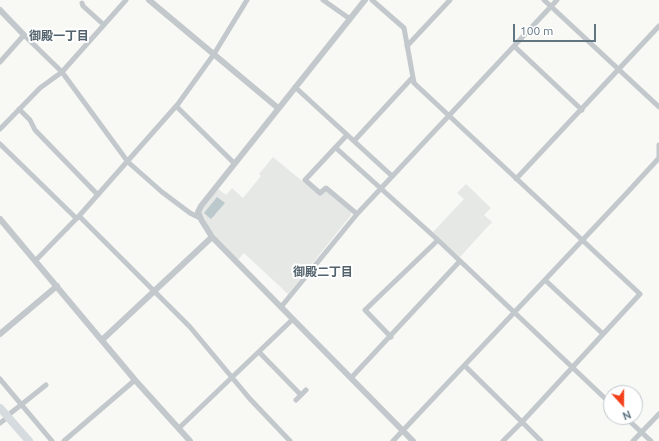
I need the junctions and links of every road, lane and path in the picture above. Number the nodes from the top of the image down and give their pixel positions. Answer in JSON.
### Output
{"nodes":[{"id":1,"x":126,"y":0,"type":"edge"},
{"id":2,"x":149,"y":0,"type":"edge"},
{"id":3,"x":247,"y":0,"type":"edge"},
{"id":4,"x":323,"y":0,"type":"edge"},
{"id":5,"x":365,"y":0,"type":"edge"},
{"id":6,"x":372,"y":0,"type":"edge"},
{"id":7,"x":450,"y":0,"type":"edge"},
{"id":8,"x":544,"y":0,"type":"edge"},
{"id":9,"x":557,"y":0,"type":"edge"},
{"id":10,"x":82,"y":3,"type":"dead end"},
{"id":11,"x":551,"y":7,"type":"junction"},
{"id":12,"x":0,"y":10,"type":"edge"},
{"id":13,"x":350,"y":19,"type":"junction"},
{"id":14,"x":104,"y":25,"type":"junction"},
{"id":15,"x":659,"y":26,"type":"edge"},
{"id":16,"x":24,"y":35,"type":"junction"},
{"id":17,"x":407,"y":46,"type":"junction"},
{"id":18,"x":514,"y":46,"type":"junction"},
{"id":19,"x":214,"y":54,"type":"junction"},
{"id":20,"x":0,"y":62,"type":"edge"},
{"id":21,"x":620,"y":69,"type":"junction"},
{"id":22,"x":62,"y":72,"type":"junction"},
{"id":23,"x":412,"y":78,"type":"junction"},
{"id":24,"x":295,"y":87,"type":"junction"},
{"id":25,"x":176,"y":106,"type":"junction"},
{"id":26,"x":659,"y":106,"type":"edge"},
{"id":27,"x":278,"y":108,"type":"junction"},
{"id":28,"x":18,"y":109,"type":"junction"},
{"id":29,"x":582,"y":110,"type":"junction"},
{"id":30,"x":448,"y":116,"type":"junction"},
{"id":31,"x":0,"y":129,"type":"edge"},
{"id":32,"x":347,"y":135,"type":"junction"},
{"id":33,"x":354,"y":141,"type":"junction"},
{"id":34,"x":0,"y":144,"type":"edge"},
{"id":35,"x":659,"y":145,"type":"edge"},
{"id":36,"x":336,"y":148,"type":"junction"},
{"id":37,"x":128,"y":162,"type":"junction"},
{"id":38,"x":234,"y":164,"type":"junction"},
{"id":39,"x":392,"y":176,"type":"junction"},
{"id":40,"x":516,"y":180,"type":"junction"},
{"id":41,"x":381,"y":188,"type":"junction"},
{"id":42,"x":98,"y":195,"type":"junction"},
{"id":43,"x":357,"y":214,"type":"junction"},
{"id":44,"x":78,"y":217,"type":"junction"},
{"id":45,"x":200,"y":218,"type":"junction"},
{"id":46,"x":0,"y":219,"type":"edge"},
{"id":47,"x":212,"y":237,"type":"junction"},
{"id":48,"x":438,"y":240,"type":"junction"},
{"id":49,"x":582,"y":240,"type":"junction"},
{"id":50,"x":36,"y":260,"type":"junction"},
{"id":51,"x":460,"y":261,"type":"junction"},
{"id":52,"x":545,"y":280,"type":"junction"},
{"id":53,"x":58,"y":286,"type":"junction"},
{"id":54,"x":155,"y":290,"type":"junction"},
{"id":55,"x":281,"y":307,"type":"junction"},
{"id":56,"x":514,"y":313,"type":"junction"},
{"id":57,"x":293,"y":319,"type":"junction"},
{"id":58,"x":0,"y":334,"type":"edge"},
{"id":59,"x":603,"y":334,"type":"junction"},
{"id":60,"x":391,"y":337,"type":"junction"},
{"id":61,"x":102,"y":340,"type":"junction"},
{"id":62,"x":259,"y":352,"type":"junction"},
{"id":63,"x":465,"y":366,"type":"junction"},
{"id":64,"x":573,"y":368,"type":"junction"},
{"id":65,"x":233,"y":378,"type":"junction"},
{"id":66,"x":351,"y":378,"type":"junction"},
{"id":67,"x":0,"y":379,"type":"edge"},
{"id":68,"x":135,"y":380,"type":"junction"},
{"id":69,"x":46,"y":385,"type":"dead end"},
{"id":70,"x":306,"y":390,"type":"dead end"},
{"id":71,"x":300,"y":395,"type":"junction"},
{"id":72,"x":603,"y":396,"type":"edge"},
{"id":73,"x":296,"y":400,"type":"dead end"},
{"id":74,"x":21,"y":404,"type":"junction"},
{"id":75,"x":0,"y":408,"type":"edge"},
{"id":76,"x":659,"y":414,"type":"edge"},
{"id":77,"x":7,"y":416,"type":"junction"},
{"id":78,"x":522,"y":422,"type":"junction"},
{"id":79,"x":0,"y":423,"type":"edge"},
{"id":80,"x":634,"y":425,"type":"edge"},
{"id":81,"x":179,"y":428,"type":"junction"},
{"id":82,"x":403,"y":431,"type":"junction"},
{"id":83,"x":641,"y":432,"type":"junction"},
{"id":84,"x":29,"y":441,"type":"edge"},
{"id":85,"x":52,"y":441,"type":"edge"},
{"id":86,"x":64,"y":441,"type":"edge"},
{"id":87,"x":190,"y":441,"type":"edge"},
{"id":88,"x":290,"y":441,"type":"edge"},
{"id":89,"x":393,"y":441,"type":"edge"},
{"id":90,"x":413,"y":441,"type":"edge"},
{"id":91,"x":503,"y":441,"type":"edge"},
{"id":92,"x":541,"y":441,"type":"edge"},
{"id":93,"x":633,"y":441,"type":"edge"},
{"id":94,"x":650,"y":441,"type":"edge"}],
"edges":[{"from":1,"to":14,"type":"street"},
{"from":2,"to":19,"type":"street"},
{"from":3,"to":19,"type":"street"},
{"from":4,"to":13,"type":"street"},
{"from":5,"to":13,"type":"street"},
{"from":6,"to":17,"type":"street"},
{"from":7,"to":17,"type":"street"},
{"from":8,"to":11,"type":"street"},
{"from":9,"to":11,"type":"street"},
{"from":10,"to":14,"type":"street"},
{"from":11,"to":18,"type":"street"},
{"from":11,"to":21,"type":"street"},
{"from":12,"to":16,"type":"street"},
{"from":13,"to":24,"type":"street"},
{"from":14,"to":22,"type":"street"},
{"from":15,"to":21,"type":"street"},
{"from":16,"to":20,"type":"street"},
{"from":16,"to":22,"type":"street"},
{"from":17,"to":23,"type":"street"},
{"from":18,"to":29,"type":"street"},
{"from":18,"to":30,"type":"street"},
{"from":19,"to":25,"type":"street"},
{"from":19,"to":27,"type":"street"},
{"from":21,"to":26,"type":"street"},
{"from":21,"to":29,"type":"street"},
{"from":22,"to":28,"type":"street"},
{"from":22,"to":37,"type":"street"},
{"from":23,"to":30,"type":"street"},
{"from":23,"to":33,"type":"street"},
{"from":24,"to":27,"type":"street"},
{"from":24,"to":32,"type":"street"},
{"from":25,"to":37,"type":"street"},
{"from":25,"to":38,"type":"street"},
{"from":27,"to":38,"type":"street"},
{"from":28,"to":31,"type":"street"},
{"from":28,"to":42,"type":"street"},
{"from":29,"to":40,"type":"street"},
{"from":30,"to":39,"type":"street"},
{"from":30,"to":40,"type":"street"},
{"from":32,"to":33,"type":"street"},
{"from":32,"to":36,"type":"street"},
{"from":33,"to":39,"type":"street"},
{"from":34,"to":44,"type":"street"},
{"from":35,"to":49,"type":"street"},
{"from":36,"to":41,"type":"street"},
{"from":36,"to":43,"type":"street"},
{"from":37,"to":42,"type":"street"},
{"from":37,"to":45,"type":"street"},
{"from":38,"to":45,"type":"street"},
{"from":39,"to":41,"type":"street"},
{"from":40,"to":49,"type":"street"},
{"from":41,"to":43,"type":"street"},
{"from":41,"to":48,"type":"street"},
{"from":42,"to":44,"type":"street"},
{"from":43,"to":55,"type":"street"},
{"from":44,"to":50,"type":"street"},
{"from":44,"to":54,"type":"street"},
{"from":45,"to":47,"type":"street"},
{"from":46,"to":50,"type":"street"},
{"from":47,"to":54,"type":"street"},
{"from":47,"to":55,"type":"street"},
{"from":48,"to":51,"type":"street"},
{"from":48,"to":60,"type":"street"},
{"from":49,"to":52,"type":"street"},
{"from":49,"to":59,"type":"street"},
{"from":50,"to":53,"type":"street"},
{"from":51,"to":56,"type":"street"},
{"from":51,"to":60,"type":"street"},
{"from":52,"to":56,"type":"street"},
{"from":52,"to":59,"type":"street"},
{"from":53,"to":58,"type":"street"},
{"from":53,"to":61,"type":"street"},
{"from":54,"to":61,"type":"street"},
{"from":54,"to":65,"type":"street"},
{"from":55,"to":57,"type":"street"},
{"from":56,"to":63,"type":"street"},
{"from":56,"to":64,"type":"street"},
{"from":57,"to":62,"type":"street"},
{"from":57,"to":66,"type":"street"},
{"from":59,"to":64,"type":"street"},
{"from":60,"to":66,"type":"street"},
{"from":61,"to":68,"type":"street"},
{"from":62,"to":65,"type":"street"},
{"from":62,"to":71,"type":"street"},
{"from":63,"to":78,"type":"street"},
{"from":63,"to":82,"type":"street"},
{"from":64,"to":72,"type":"street"},
{"from":64,"to":78,"type":"street"},
{"from":65,"to":81,"type":"street"},
{"from":65,"to":88,"type":"street"},
{"from":66,"to":82,"type":"street"},
{"from":67,"to":74,"type":"street"},
{"from":68,"to":81,"type":"street"},
{"from":68,"to":86,"type":"street"},
{"from":69,"to":74,"type":"street"},
{"from":70,"to":71,"type":"street"},
{"from":71,"to":73,"type":"street"},
{"from":74,"to":77,"type":"street"},
{"from":74,"to":85,"type":"street"},
{"from":75,"to":77,"type":"main road"},
{"from":76,"to":83,"type":"street"},
{"from":77,"to":79,"type":"street"},
{"from":77,"to":84,"type":"main road"},
{"from":78,"to":91,"type":"street"},
{"from":78,"to":92,"type":"street"},
{"from":80,"to":83,"type":"street"},
{"from":81,"to":87,"type":"street"},
{"from":82,"to":89,"type":"street"},
{"from":82,"to":90,"type":"street"},
{"from":83,"to":93,"type":"street"},
{"from":83,"to":94,"type":"street"}]}
